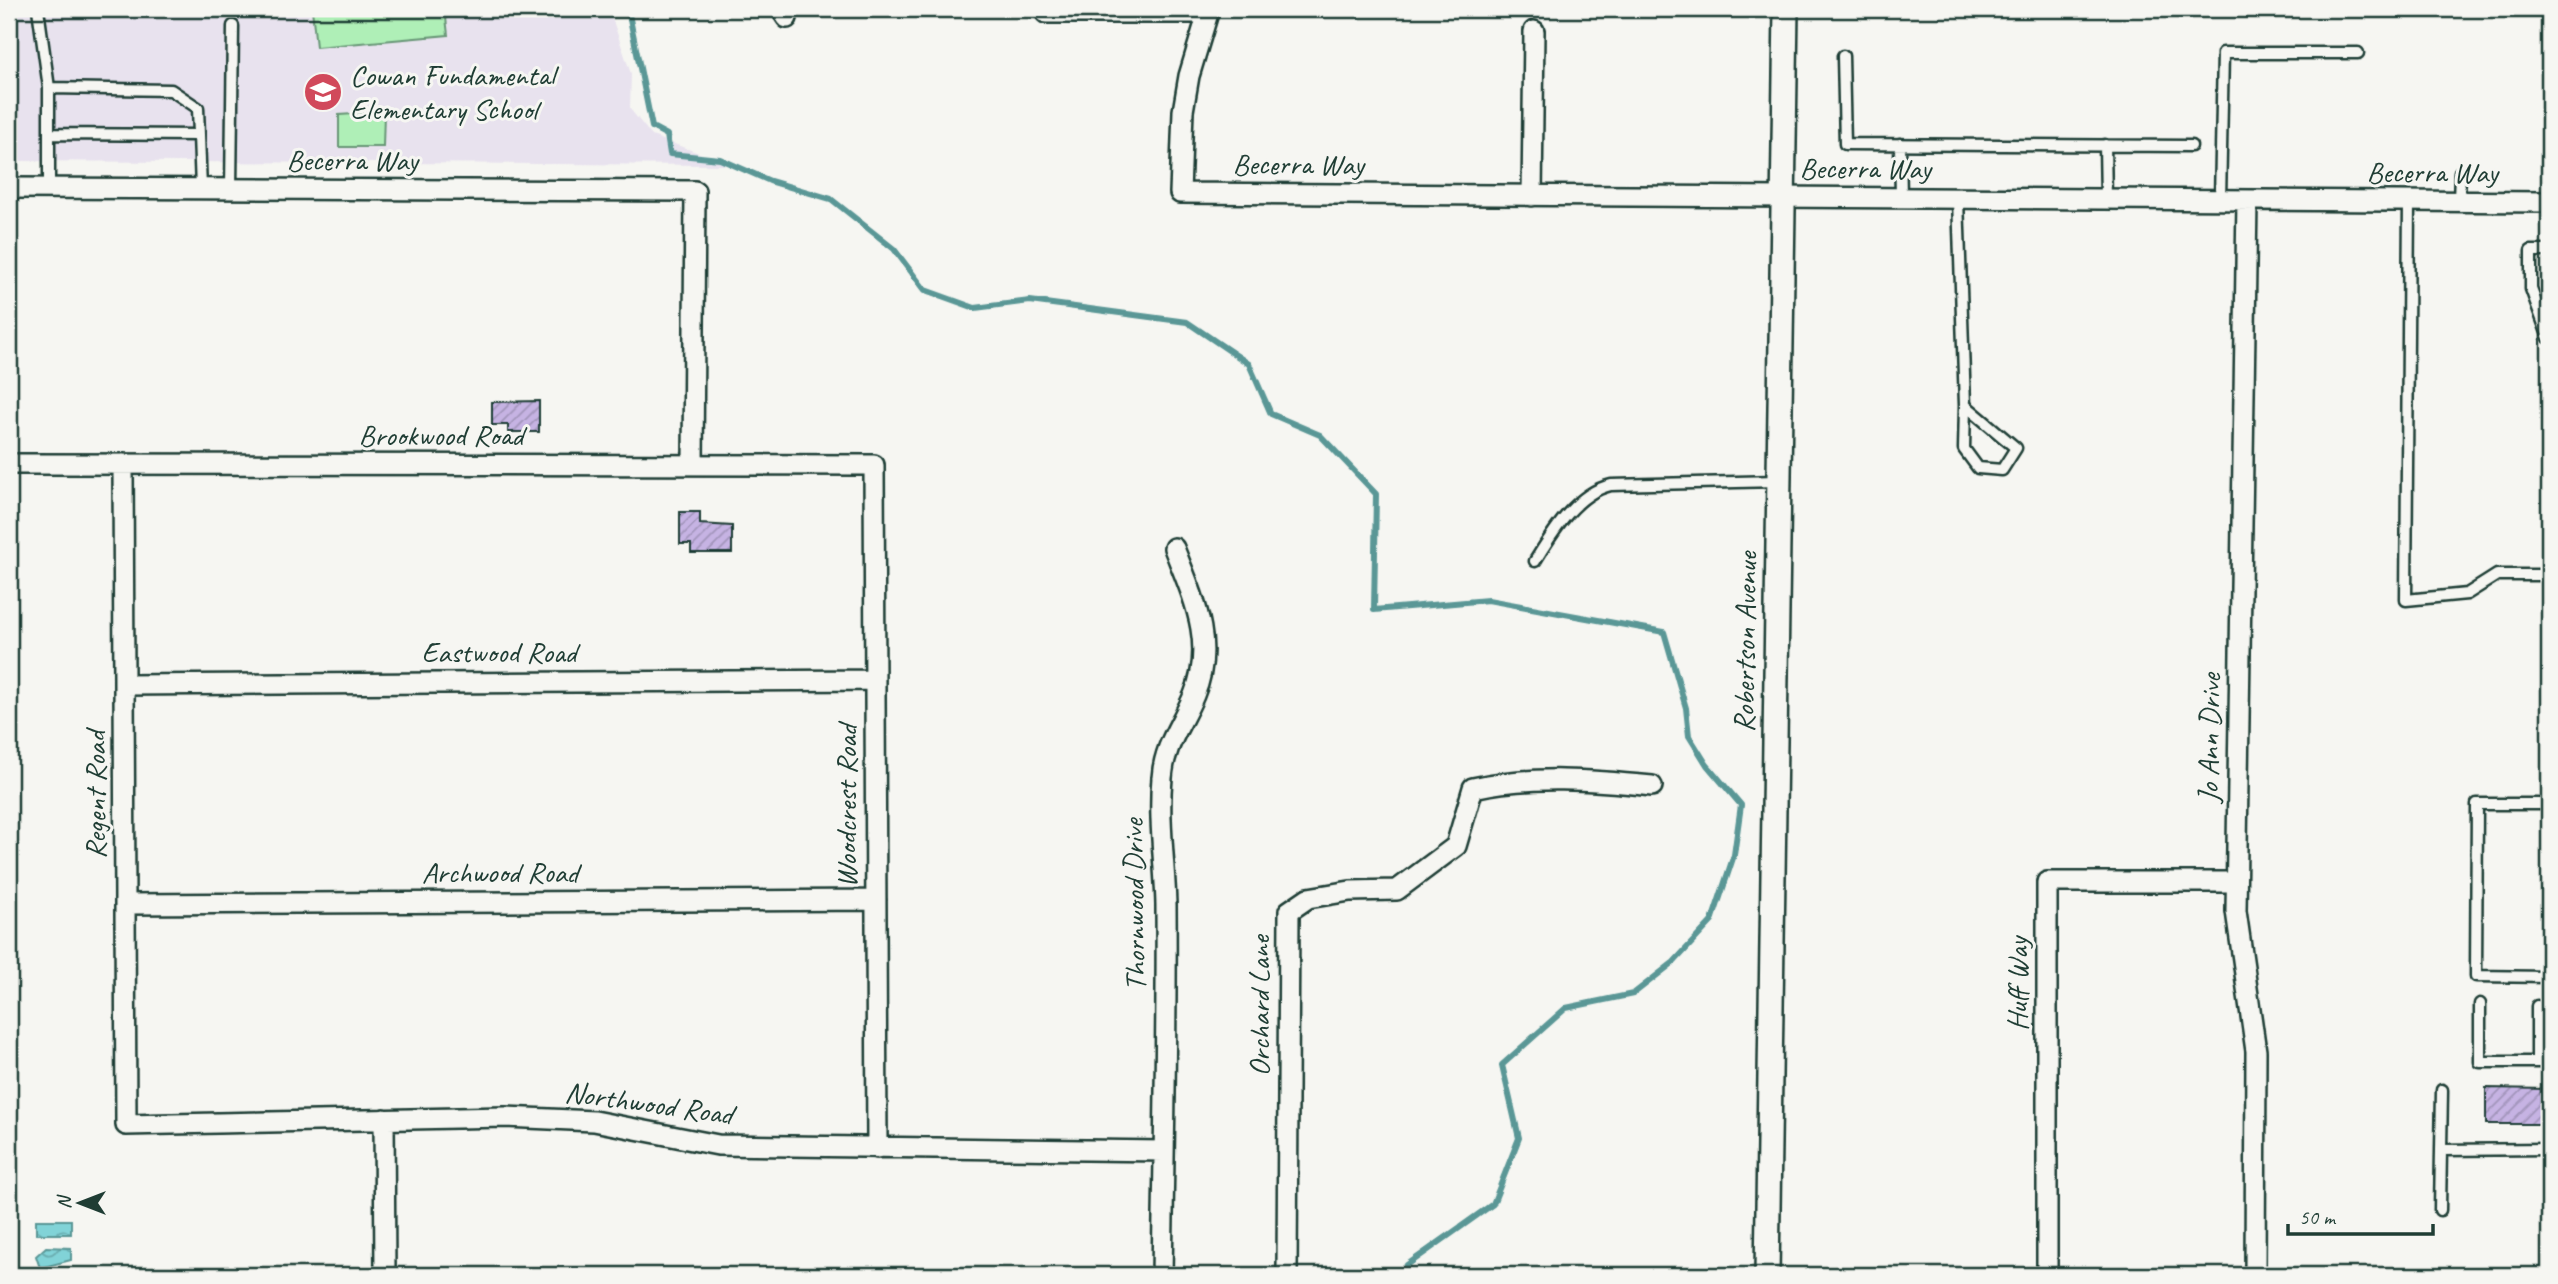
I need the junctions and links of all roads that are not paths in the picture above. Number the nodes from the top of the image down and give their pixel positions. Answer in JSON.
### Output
{"nodes":[{"id":1,"x":38,"y":9,"type":"edge"},
{"id":2,"x":1786,"y":9,"type":"edge"},
{"id":3,"x":1046,"y":13,"type":"dead end"},
{"id":4,"x":233,"y":26,"type":"dead end"},
{"id":5,"x":1534,"y":31,"type":"dead end"},
{"id":6,"x":2358,"y":53,"type":"dead end"},
{"id":7,"x":1843,"y":56,"type":"dead end"},
{"id":8,"x":49,"y":88,"type":"junction"},
{"id":9,"x":49,"y":134,"type":"junction"},
{"id":10,"x":199,"y":135,"type":"junction"},
{"id":11,"x":1900,"y":144,"type":"junction"},
{"id":12,"x":2105,"y":145,"type":"junction"},
{"id":13,"x":2191,"y":146,"type":"dead end"},
{"id":14,"x":2460,"y":172,"type":"dead end"},
{"id":15,"x":9,"y":188,"type":"edge"},
{"id":16,"x":49,"y":188,"type":"junction"},
{"id":17,"x":201,"y":189,"type":"junction"},
{"id":18,"x":231,"y":189,"type":"junction"},
{"id":19,"x":1532,"y":196,"type":"junction"},
{"id":20,"x":1783,"y":198,"type":"junction"},
{"id":21,"x":1901,"y":198,"type":"junction"},
{"id":22,"x":1958,"y":199,"type":"junction"},
{"id":23,"x":2106,"y":200,"type":"junction"},
{"id":24,"x":2221,"y":200,"type":"junction"},
{"id":25,"x":2247,"y":201,"type":"junction"},
{"id":26,"x":2409,"y":202,"type":"junction"},
{"id":27,"x":2459,"y":202,"type":"junction"},
{"id":28,"x":2549,"y":202,"type":"edge"},
{"id":29,"x":2549,"y":251,"type":"edge"},
{"id":30,"x":2549,"y":338,"type":"edge"},
{"id":31,"x":1965,"y":405,"type":"junction"},
{"id":32,"x":9,"y":464,"type":"edge"},
{"id":33,"x":123,"y":464,"type":"junction"},
{"id":34,"x":693,"y":465,"type":"junction"},
{"id":35,"x":874,"y":465,"type":"joint"},
{"id":36,"x":1779,"y":481,"type":"junction"},
{"id":37,"x":1174,"y":548,"type":"dead end"},
{"id":38,"x":1535,"y":561,"type":"dead end"},
{"id":39,"x":2549,"y":575,"type":"edge"},
{"id":40,"x":875,"y":680,"type":"junction"},
{"id":41,"x":124,"y":685,"type":"junction"},
{"id":42,"x":1653,"y":786,"type":"dead end"},
{"id":43,"x":2549,"y":804,"type":"edge"},
{"id":44,"x":2236,"y":882,"type":"junction"},
{"id":45,"x":876,"y":900,"type":"junction"},
{"id":46,"x":125,"y":904,"type":"junction"},
{"id":47,"x":2549,"y":978,"type":"edge"},
{"id":48,"x":2480,"y":1004,"type":"dead end"},
{"id":49,"x":2537,"y":1006,"type":"dead end"},
{"id":50,"x":2537,"y":1062,"type":"junction"},
{"id":51,"x":2549,"y":1062,"type":"edge"},
{"id":52,"x":2442,"y":1090,"type":"dead end"},
{"id":53,"x":384,"y":1119,"type":"junction"},
{"id":54,"x":126,"y":1125,"type":"joint"},
{"id":55,"x":877,"y":1147,"type":"junction"},
{"id":56,"x":2549,"y":1149,"type":"edge"},
{"id":57,"x":2441,"y":1150,"type":"junction"},
{"id":58,"x":1164,"y":1151,"type":"junction"},
{"id":59,"x":2440,"y":1210,"type":"dead end"},
{"id":60,"x":385,"y":1275,"type":"edge"},
{"id":61,"x":1163,"y":1275,"type":"edge"},
{"id":62,"x":1287,"y":1275,"type":"edge"},
{"id":63,"x":1767,"y":1275,"type":"edge"},
{"id":64,"x":2047,"y":1275,"type":"edge"},
{"id":65,"x":2255,"y":1275,"type":"edge"}],
"edges":[{"from":1,"to":8,"type":"lane"},
{"from":2,"to":20,"type":"street","name":"Robertson Avenue"},
{"from":3,"to":19,"type":"street","name":"Becerra Way"},
{"from":4,"to":18,"type":"lane"},
{"from":5,"to":19,"type":"street"},
{"from":6,"to":24,"type":"lane"},
{"from":7,"to":11,"type":"lane"},
{"from":8,"to":9,"type":"lane"},
{"from":8,"to":10,"type":"lane"},
{"from":9,"to":10,"type":"lane"},
{"from":9,"to":16,"type":"lane"},
{"from":10,"to":17,"type":"lane"},
{"from":11,"to":12,"type":"lane"},
{"from":11,"to":21,"type":"lane"},
{"from":12,"to":13,"type":"lane"},
{"from":12,"to":23,"type":"lane"},
{"from":14,"to":27,"type":"lane"},
{"from":15,"to":16,"type":"street","name":"Becerra Way"},
{"from":16,"to":17,"type":"street","name":"Becerra Way"},
{"from":17,"to":18,"type":"street","name":"Becerra Way"},
{"from":18,"to":34,"type":"street","name":"Becerra Way"},
{"from":19,"to":20,"type":"street","name":"Becerra Way"},
{"from":20,"to":21,"type":"street","name":"Becerra Way"},
{"from":20,"to":36,"type":"street","name":"Robertson Avenue"},
{"from":21,"to":22,"type":"street","name":"Becerra Way"},
{"from":22,"to":23,"type":"street","name":"Becerra Way"},
{"from":22,"to":31,"type":"lane"},
{"from":23,"to":24,"type":"street","name":"Becerra Way"},
{"from":24,"to":25,"type":"street","name":"Becerra Way"},
{"from":25,"to":26,"type":"street","name":"Becerra Way"},
{"from":25,"to":44,"type":"street","name":"Jo Ann Drive"},
{"from":26,"to":27,"type":"street","name":"Becerra Way"},
{"from":26,"to":39,"type":"lane"},
{"from":27,"to":28,"type":"street","name":"Becerra Way"},
{"from":29,"to":30,"type":"lane"},
{"from":31,"to":31,"type":"lane"},
{"from":32,"to":33,"type":"street","name":"Brookwood Road"},
{"from":33,"to":34,"type":"street","name":"Brookwood Road"},
{"from":33,"to":41,"type":"street","name":"Regent Road"},
{"from":34,"to":35,"type":"street","name":"Brookwood Road"},
{"from":35,"to":40,"type":"street","name":"Woodcrest Road"},
{"from":36,"to":38,"type":"lane"},
{"from":36,"to":63,"type":"street","name":"Robertson Avenue"},
{"from":37,"to":58,"type":"street","name":"Thornwood Drive"},
{"from":40,"to":41,"type":"street","name":"Eastwood Road"},
{"from":40,"to":45,"type":"street","name":"Woodcrest Road"},
{"from":41,"to":46,"type":"street","name":"Regent Road"},
{"from":42,"to":62,"type":"street","name":"Orchard Lane"},
{"from":43,"to":47,"type":"lane"},
{"from":44,"to":64,"type":"street","name":"Huff Way"},
{"from":44,"to":65,"type":"street","name":"Jo Ann Drive"},
{"from":45,"to":46,"type":"street","name":"Archwood Road"},
{"from":45,"to":55,"type":"street","name":"Woodcrest Road"},
{"from":46,"to":54,"type":"street","name":"Regent Road"},
{"from":48,"to":50,"type":"lane"},
{"from":49,"to":50,"type":"lane"},
{"from":50,"to":51,"type":"lane"},
{"from":52,"to":57,"type":"lane"},
{"from":53,"to":54,"type":"street","name":"Northwood Road"},
{"from":53,"to":55,"type":"street","name":"Northwood Road"},
{"from":53,"to":60,"type":"street"},
{"from":55,"to":58,"type":"street","name":"Northwood Road"},
{"from":56,"to":57,"type":"lane"},
{"from":57,"to":59,"type":"lane"},
{"from":58,"to":61,"type":"street","name":"Thornwood Drive"}]}
